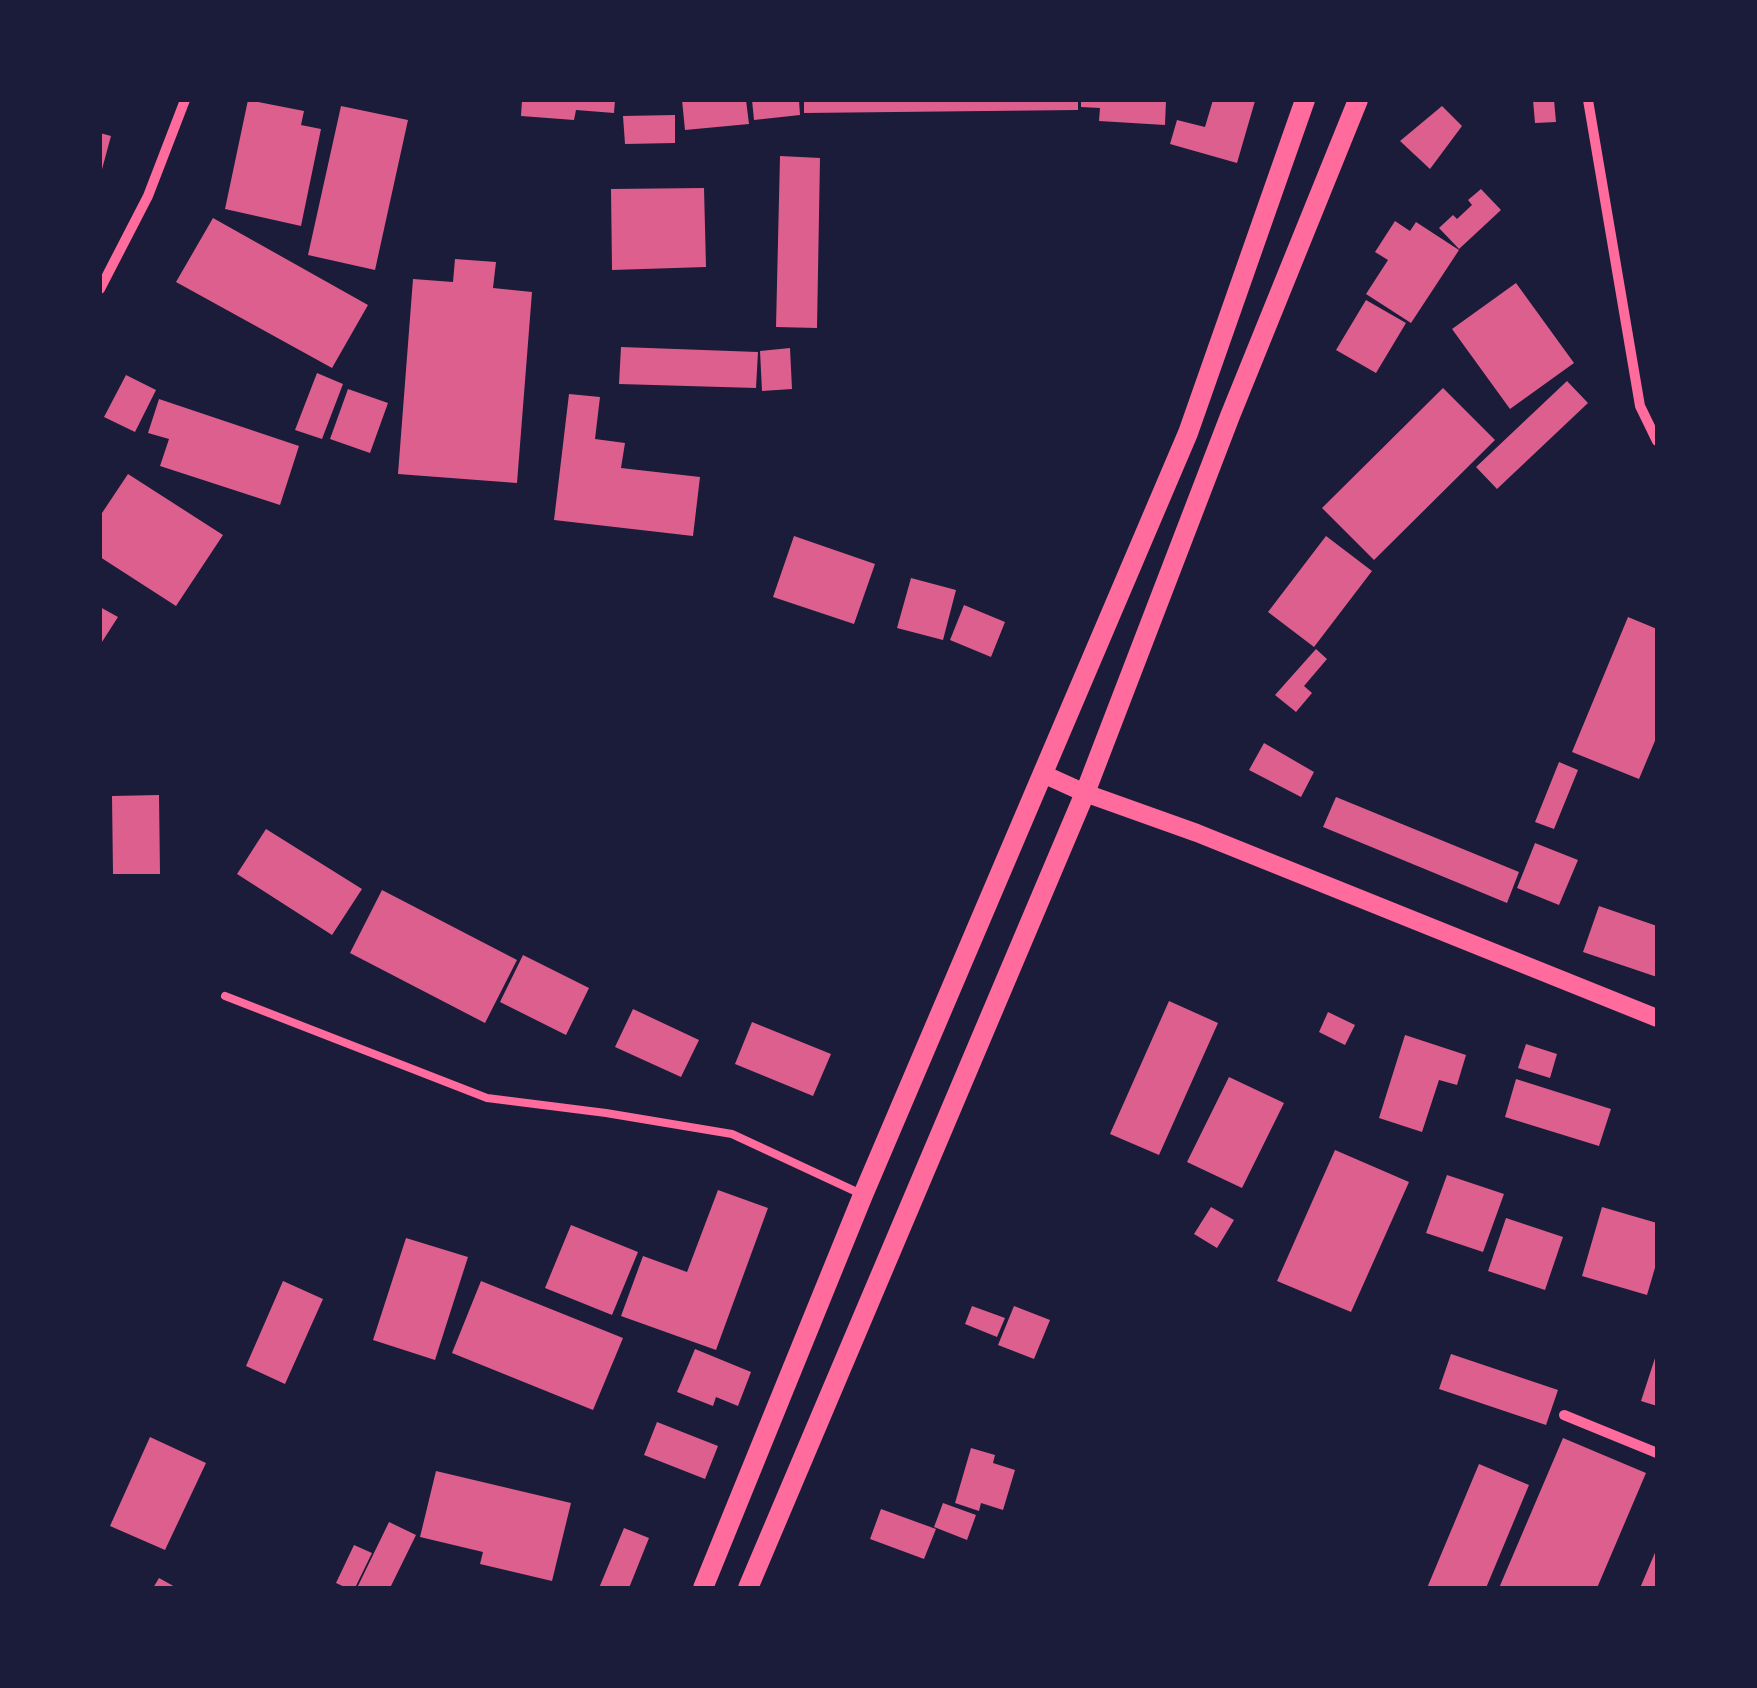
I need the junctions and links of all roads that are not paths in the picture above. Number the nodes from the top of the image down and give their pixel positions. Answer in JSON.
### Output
{"nodes":[{"id":1,"x":185,"y":100,"type":"edge"},
{"id":2,"x":1305,"y":100,"type":"edge"},
{"id":3,"x":1358,"y":100,"type":"edge"},
{"id":4,"x":1588,"y":100,"type":"edge"},
{"id":5,"x":100,"y":289,"type":"edge"},
{"id":6,"x":1657,"y":440,"type":"edge"},
{"id":7,"x":1044,"y":774,"type":"junction"},
{"id":8,"x":1085,"y":792,"type":"junction"},
{"id":9,"x":225,"y":996,"type":"dead end"},
{"id":10,"x":1657,"y":1018,"type":"edge"},
{"id":11,"x":864,"y":1194,"type":"junction"},
{"id":12,"x":1564,"y":1414,"type":"dead end"},
{"id":13,"x":1657,"y":1453,"type":"edge"},
{"id":14,"x":703,"y":1588,"type":"edge"},
{"id":15,"x":748,"y":1588,"type":"edge"}],
"edges":[{"from":1,"to":5,"type":"street"},
{"from":2,"to":7,"type":"main road"},
{"from":3,"to":8,"type":"main road"},
{"from":4,"to":6,"type":"street"},
{"from":7,"to":8,"type":"street"},
{"from":7,"to":11,"type":"main road"},
{"from":8,"to":10,"type":"street"},
{"from":8,"to":15,"type":"main road"},
{"from":9,"to":11,"type":"lane"},
{"from":11,"to":14,"type":"main road"},
{"from":12,"to":13,"type":"street"}]}
